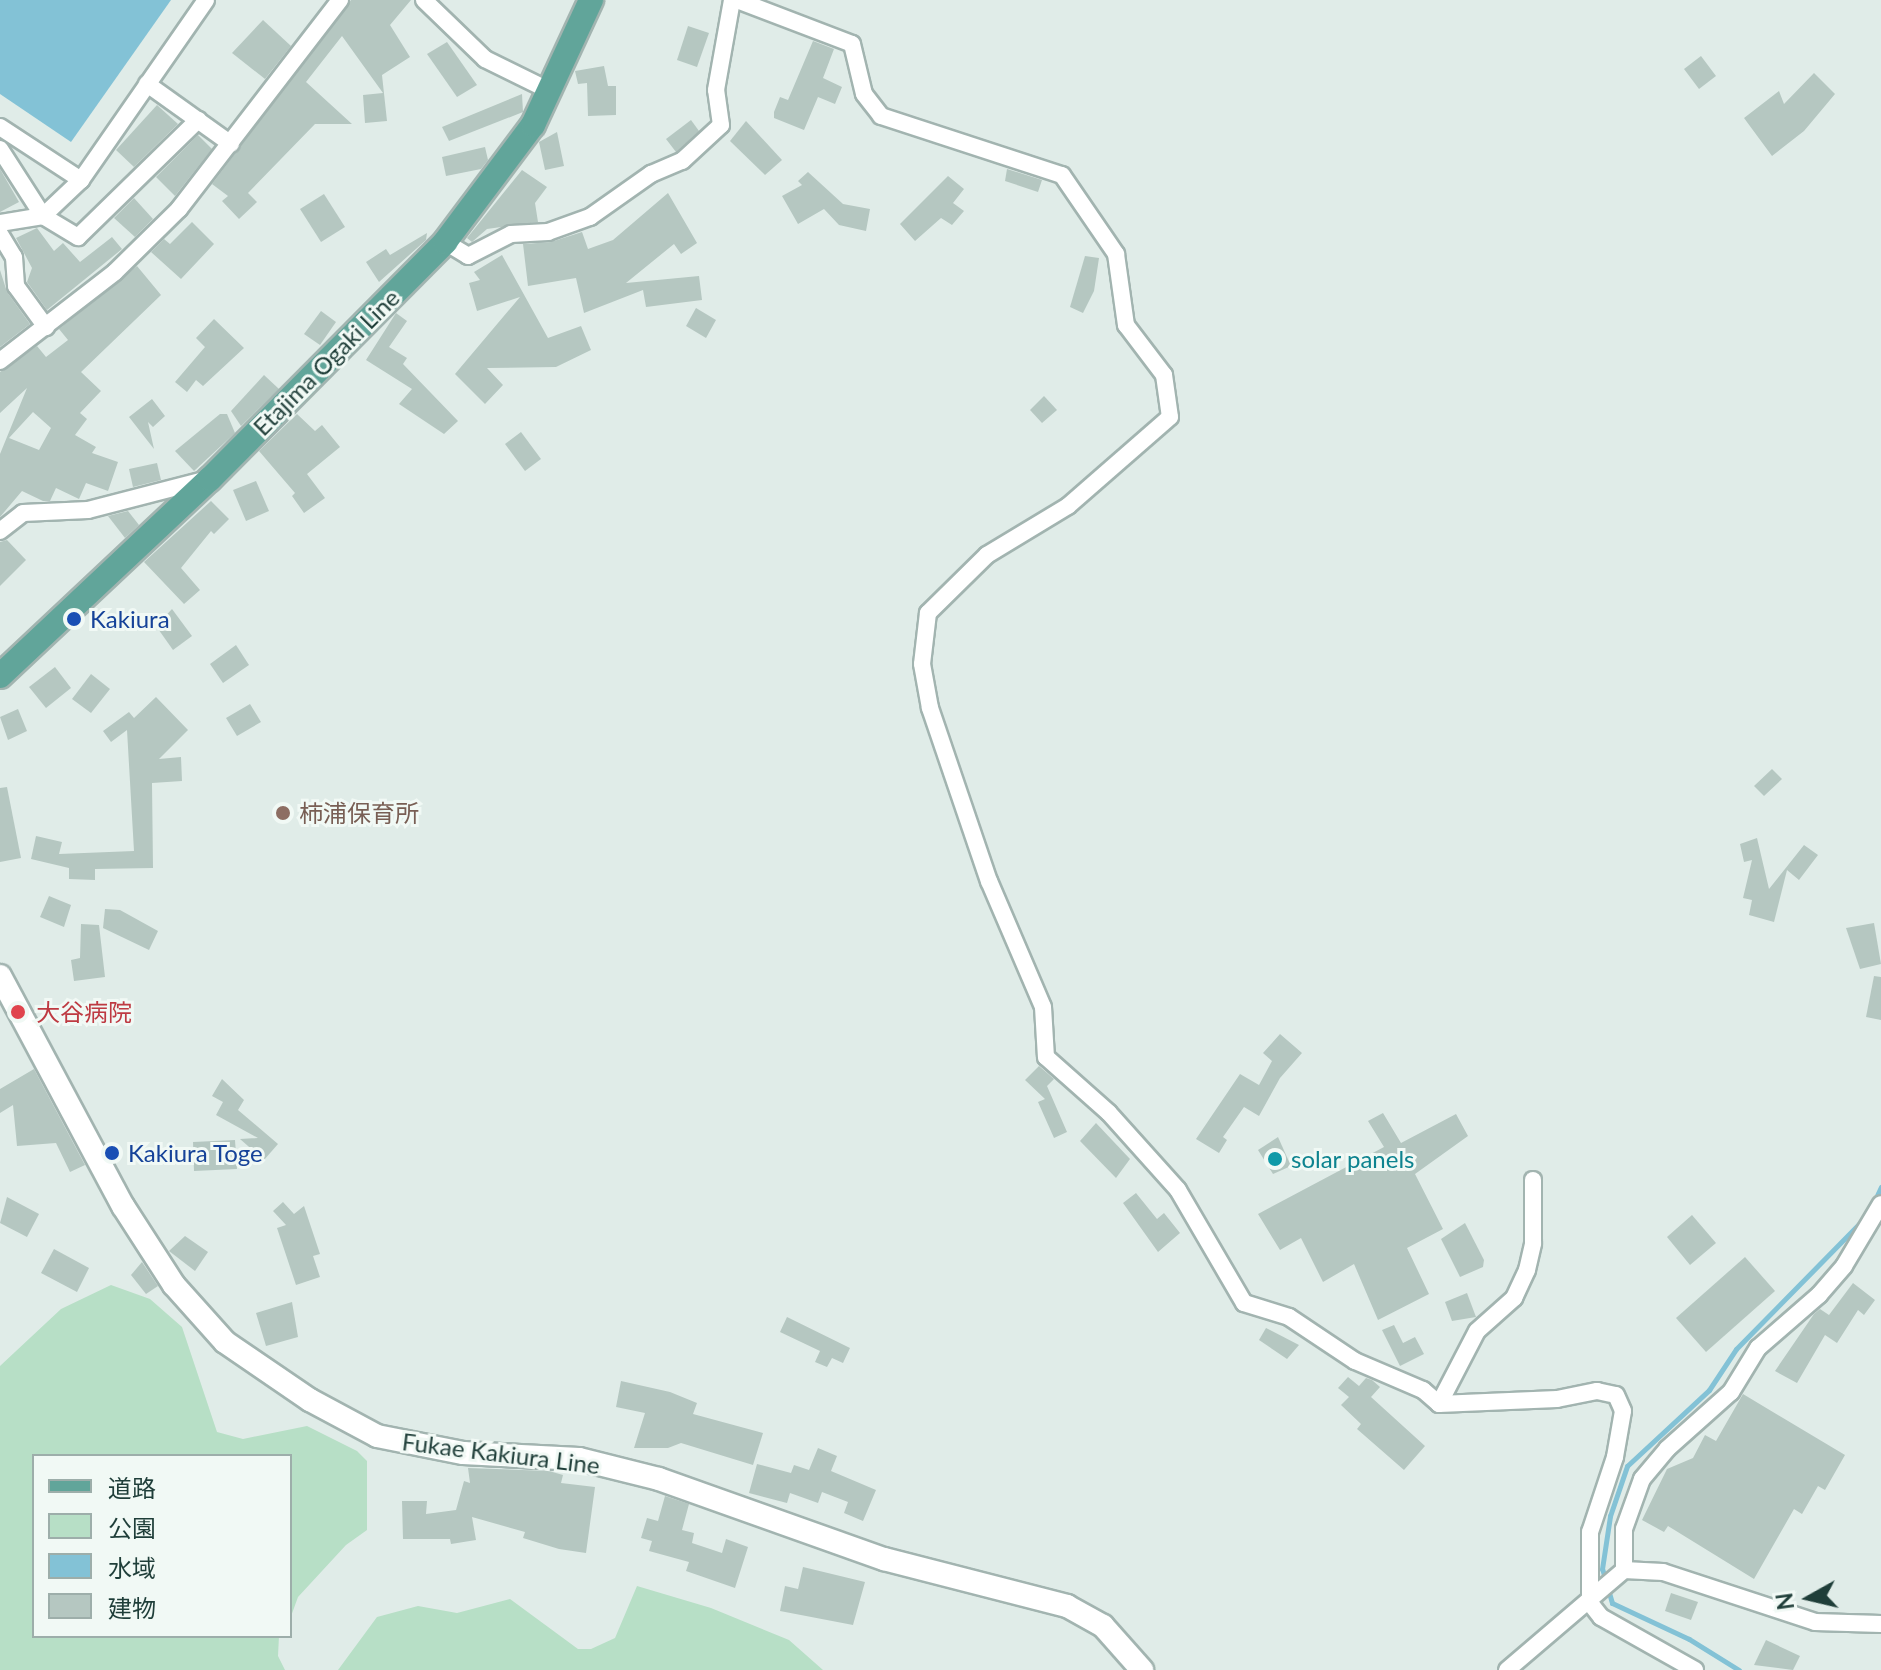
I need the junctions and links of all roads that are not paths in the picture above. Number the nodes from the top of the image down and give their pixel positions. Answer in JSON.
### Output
{"nodes":[{"id":1,"x":206,"y":0,"type":"edge"},
{"id":2,"x":340,"y":0,"type":"edge"},
{"id":3,"x":424,"y":0,"type":"edge"},
{"id":4,"x":591,"y":0,"type":"edge"},
{"id":5,"x":735,"y":0,"type":"edge"},
{"id":6,"x":147,"y":84,"type":"junction"},
{"id":7,"x":550,"y":91,"type":"junction"},
{"id":8,"x":198,"y":120,"type":"junction"},
{"id":9,"x":0,"y":127,"type":"edge"},
{"id":10,"x":231,"y":144,"type":"junction"},
{"id":11,"x":0,"y":149,"type":"edge"},
{"id":12,"x":81,"y":180,"type":"junction"},
{"id":13,"x":43,"y":216,"type":"junction"},
{"id":14,"x":0,"y":223,"type":"edge"},
{"id":15,"x":0,"y":234,"type":"edge"},
{"id":16,"x":445,"y":242,"type":"junction"},
{"id":17,"x":46,"y":327,"type":"junction"},
{"id":18,"x":0,"y":361,"type":"edge"},
{"id":19,"x":210,"y":479,"type":"junction"},
{"id":20,"x":0,"y":531,"type":"edge"},
{"id":21,"x":0,"y":676,"type":"edge"},
{"id":22,"x":0,"y":976,"type":"edge"},
{"id":23,"x":1533,"y":1180,"type":"dead end"},
{"id":24,"x":1881,"y":1204,"type":"edge"},
{"id":25,"x":1439,"y":1404,"type":"junction"},
{"id":26,"x":1624,"y":1570,"type":"junction"},
{"id":27,"x":1590,"y":1603,"type":"junction"},
{"id":28,"x":1881,"y":1624,"type":"edge"},
{"id":29,"x":1142,"y":1670,"type":"edge"},
{"id":30,"x":1507,"y":1670,"type":"edge"},
{"id":31,"x":1695,"y":1670,"type":"edge"}],
"edges":[{"from":1,"to":6,"type":"street"},
{"from":2,"to":10,"type":"street"},
{"from":3,"to":7,"type":"street"},
{"from":4,"to":7,"type":"main road","name":"Etajima Ogaki Line"},
{"from":5,"to":16,"type":"street"},
{"from":5,"to":25,"type":"street"},
{"from":6,"to":8,"type":"street"},
{"from":6,"to":12,"type":"street"},
{"from":7,"to":16,"type":"main road","name":"Etajima Ogaki Line"},
{"from":8,"to":10,"type":"street"},
{"from":8,"to":13,"type":"street"},
{"from":9,"to":12,"type":"street"},
{"from":10,"to":17,"type":"street"},
{"from":11,"to":13,"type":"street"},
{"from":12,"to":13,"type":"street"},
{"from":13,"to":14,"type":"street"},
{"from":15,"to":17,"type":"street"},
{"from":16,"to":19,"type":"main road","name":"Etajima Ogaki Line"},
{"from":17,"to":18,"type":"street"},
{"from":19,"to":20,"type":"street"},
{"from":19,"to":21,"type":"main road","name":"Etajima Ogaki Line"},
{"from":22,"to":29,"type":"main road","name":"Fukae Kakiura Line"},
{"from":23,"to":25,"type":"street"},
{"from":24,"to":26,"type":"street"},
{"from":25,"to":27,"type":"street"},
{"from":26,"to":27,"type":"street"},
{"from":26,"to":28,"type":"street"},
{"from":27,"to":30,"type":"street"},
{"from":27,"to":31,"type":"street"}]}
